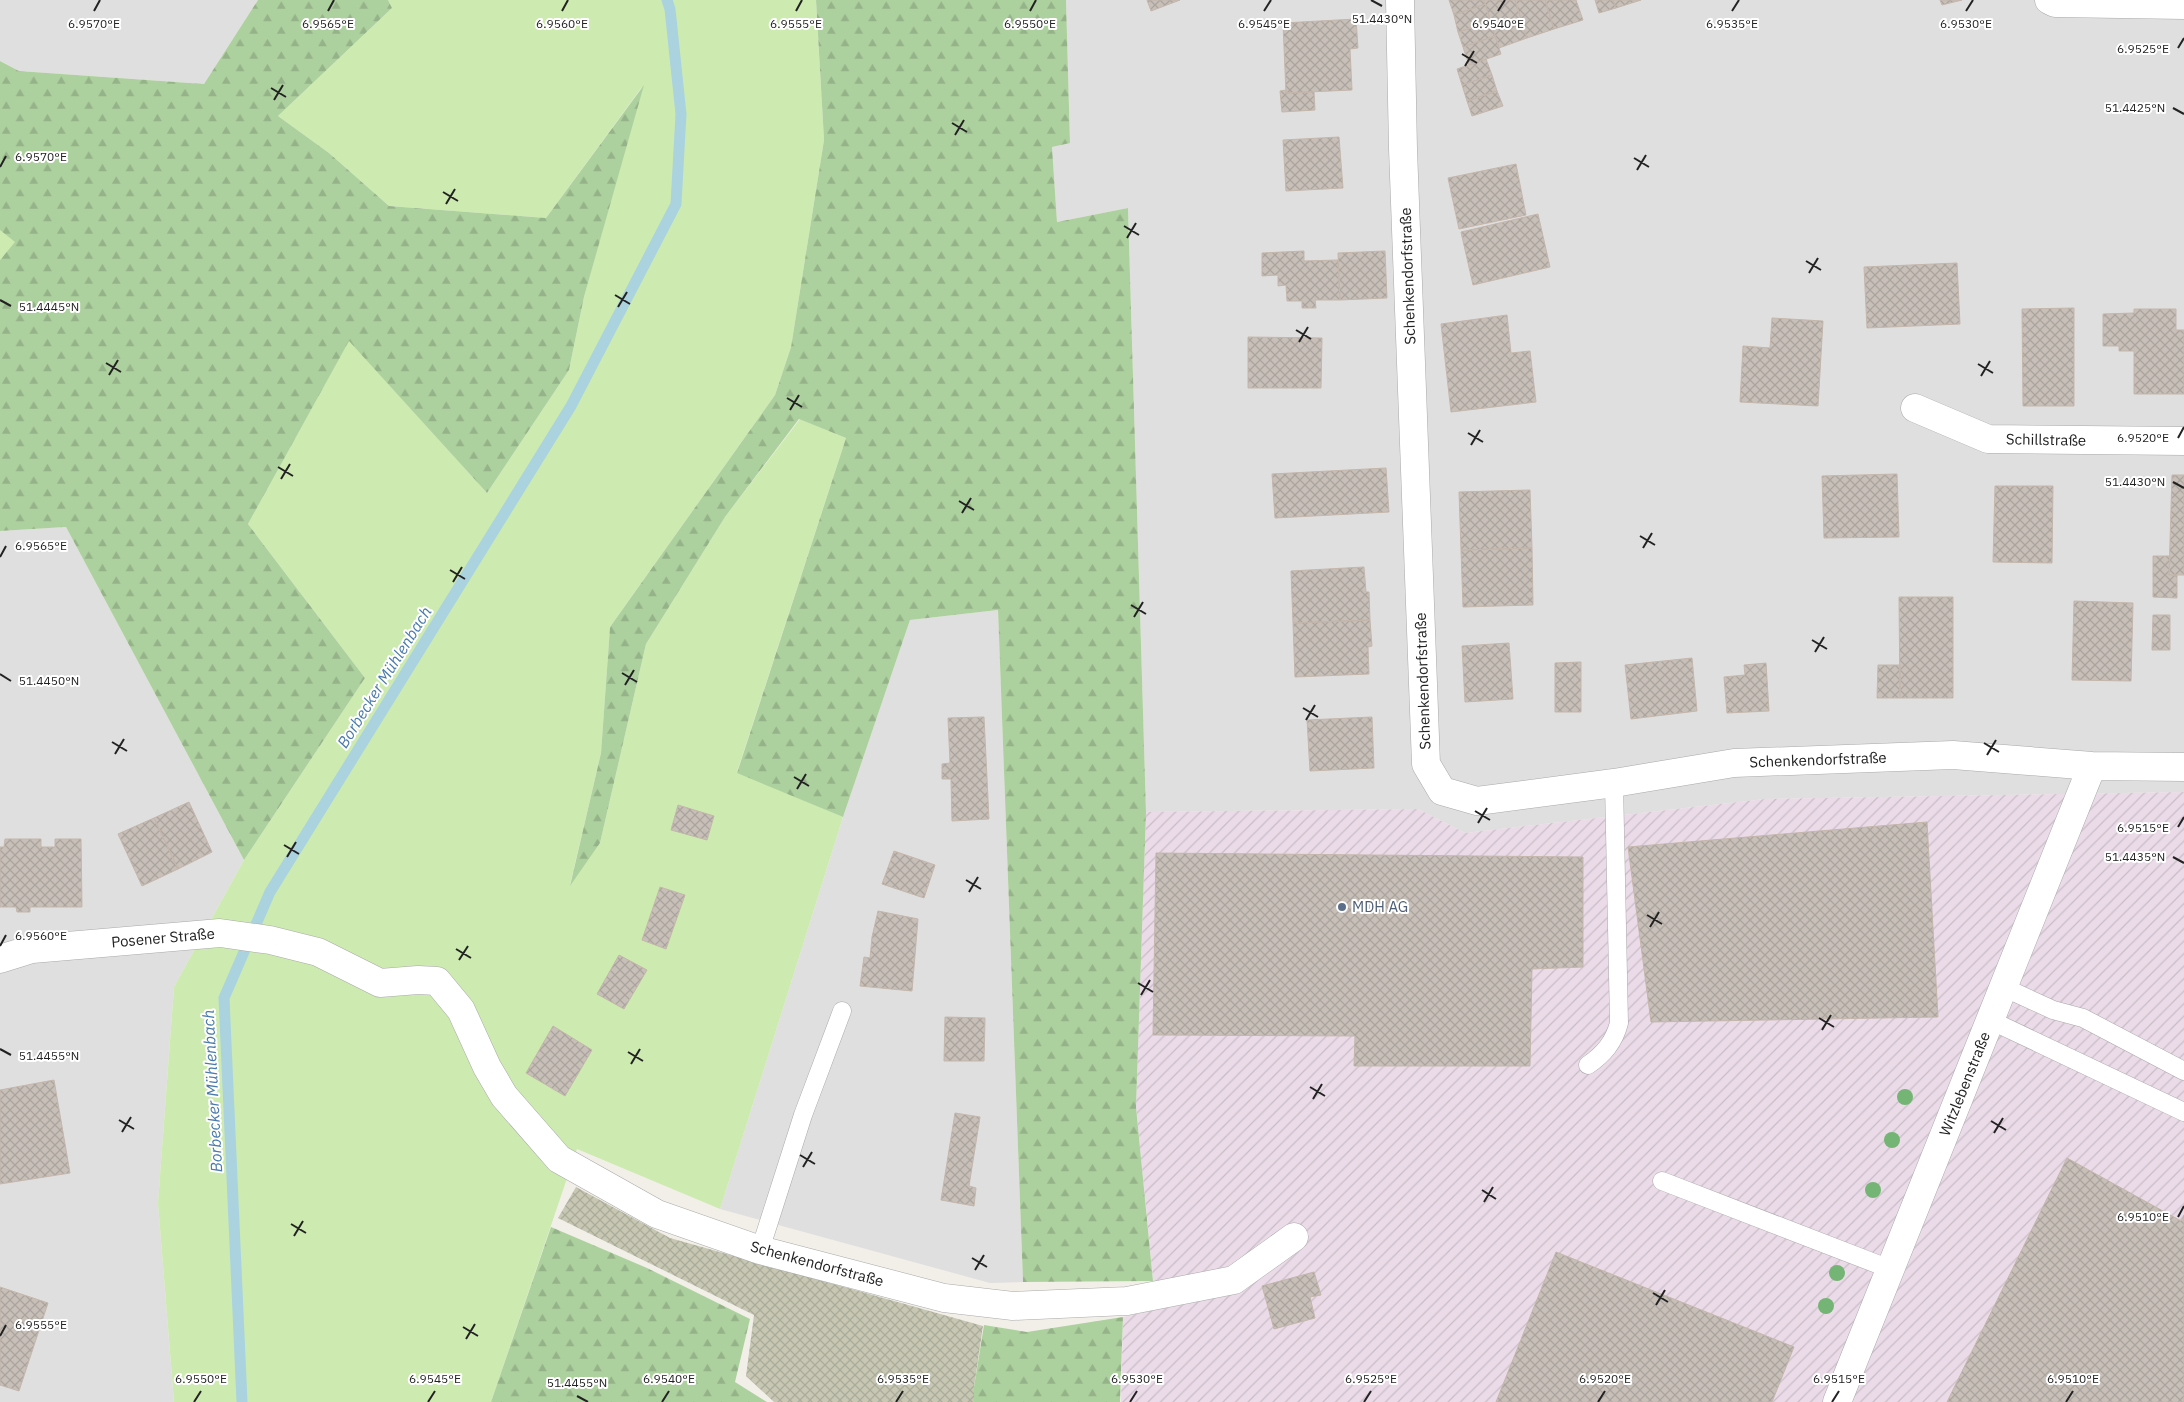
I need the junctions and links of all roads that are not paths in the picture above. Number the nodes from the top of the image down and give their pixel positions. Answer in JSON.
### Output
{"nodes":[{"id":1,"x":1400,"y":0,"type":"edge"},
{"id":2,"x":2049,"y":0,"type":"edge"},
{"id":3,"x":2184,"y":5,"type":"edge"},
{"id":4,"x":1915,"y":408,"type":"dead end"},
{"id":5,"x":2184,"y":441,"type":"edge"},
{"id":6,"x":2092,"y":766,"type":"junction"},
{"id":7,"x":2184,"y":768,"type":"edge"},
{"id":8,"x":1614,"y":783,"type":"junction"},
{"id":9,"x":0,"y":958,"type":"edge"},
{"id":10,"x":438,"y":981,"type":"joint"},
{"id":11,"x":2003,"y":987,"type":"junction"},
{"id":12,"x":842,"y":1011,"type":"dead end"},
{"id":13,"x":1990,"y":1020,"type":"junction"},
{"id":14,"x":1588,"y":1066,"type":"dead end"},
{"id":15,"x":2184,"y":1071,"type":"edge"},
{"id":16,"x":2184,"y":1112,"type":"edge"},
{"id":17,"x":1662,"y":1181,"type":"dead end"},
{"id":18,"x":1294,"y":1237,"type":"dead end"},
{"id":19,"x":760,"y":1250,"type":"junction"},
{"id":20,"x":1890,"y":1269,"type":"junction"},
{"id":21,"x":1837,"y":1402,"type":"edge"}],
"edges":[{"from":1,"to":8,"type":"street","name":"Schenkendorfstraße"},
{"from":2,"to":3,"type":"street"},
{"from":4,"to":5,"type":"street","name":"Schillstraße"},
{"from":6,"to":7,"type":"street","name":"Schenkendorfstraße"},
{"from":6,"to":8,"type":"street","name":"Schenkendorfstraße"},
{"from":6,"to":11,"type":"street","name":"Witzlebenstraße"},
{"from":8,"to":14,"type":"lane"},
{"from":9,"to":10,"type":"street","name":"Posener Straße"},
{"from":10,"to":19,"type":"street","name":"Schenkendorfstraße"},
{"from":11,"to":13,"type":"street","name":"Witzlebenstraße"},
{"from":11,"to":15,"type":"lane"},
{"from":12,"to":19,"type":"lane"},
{"from":13,"to":16,"type":"lane"},
{"from":13,"to":20,"type":"street","name":"Witzlebenstraße"},
{"from":17,"to":20,"type":"lane"},
{"from":18,"to":19,"type":"street","name":"Schenkendorfstraße"},
{"from":20,"to":21,"type":"street","name":"Witzlebenstraße"}]}
